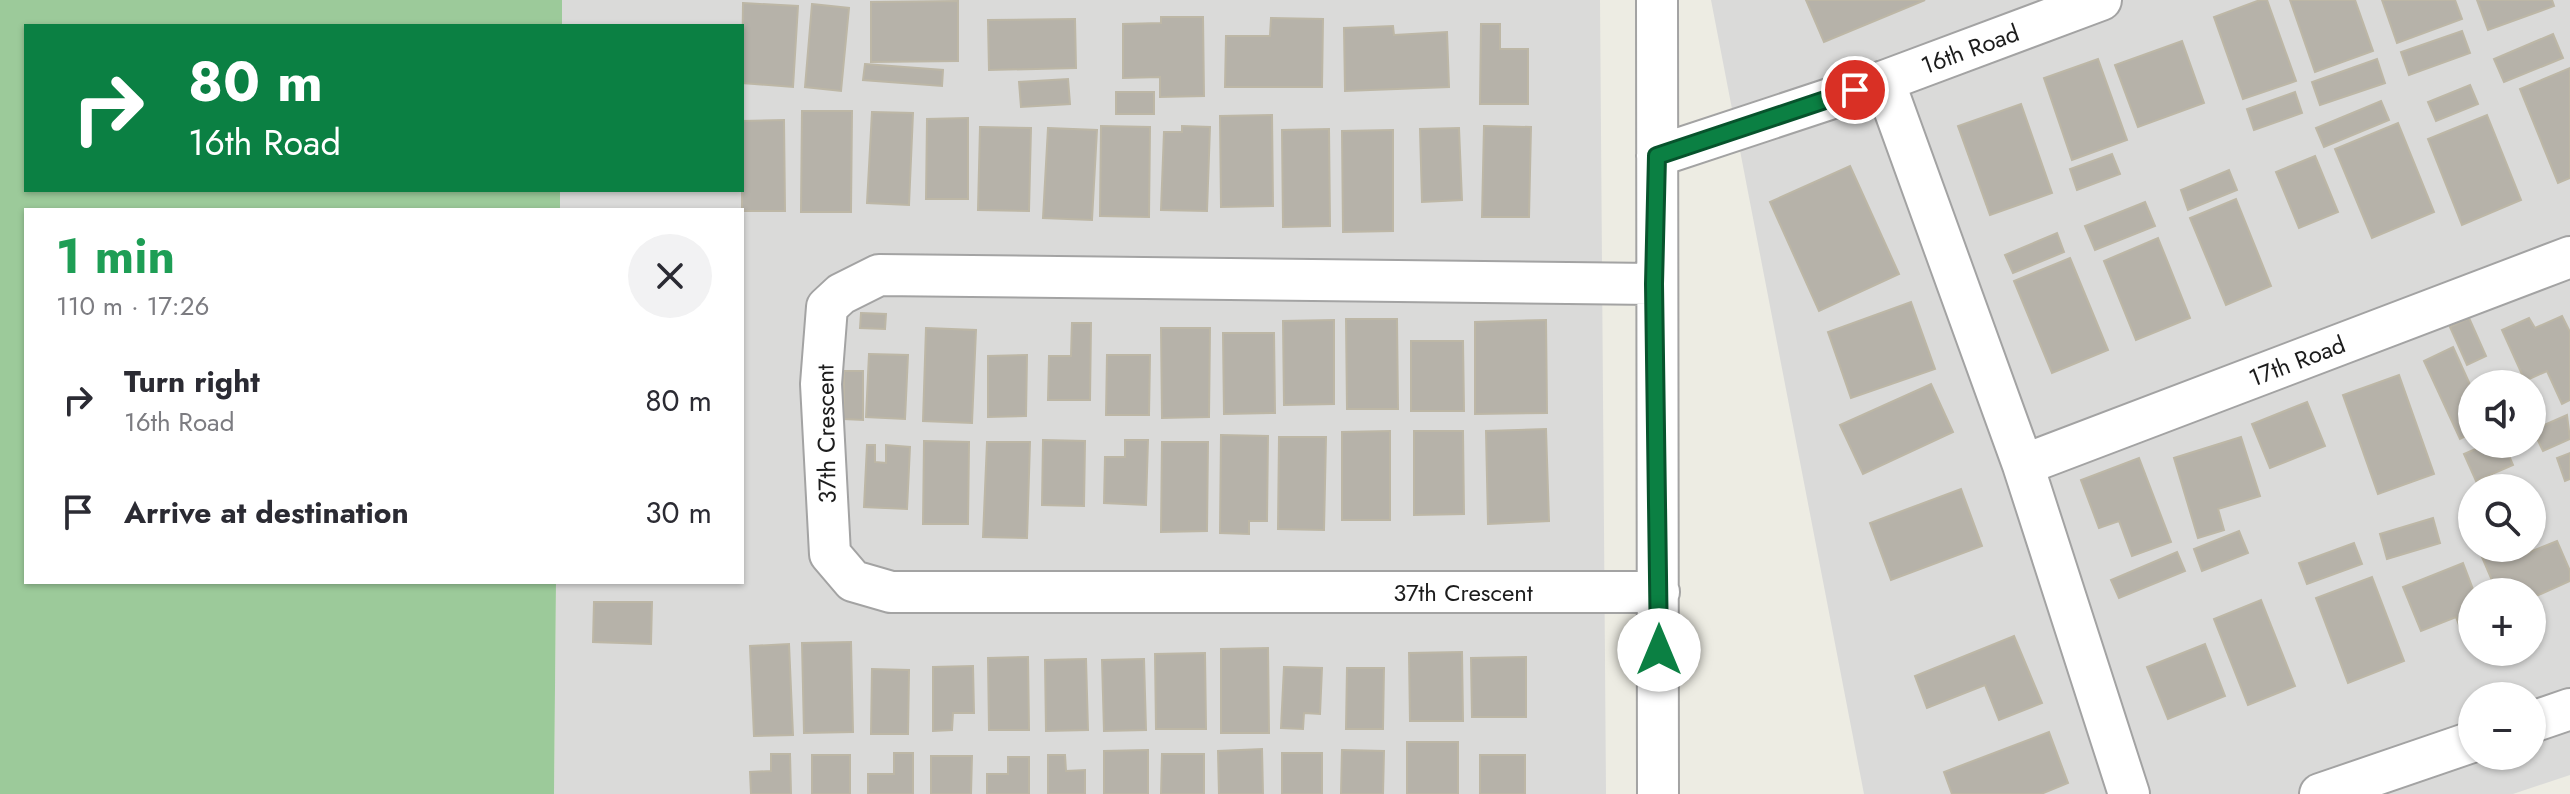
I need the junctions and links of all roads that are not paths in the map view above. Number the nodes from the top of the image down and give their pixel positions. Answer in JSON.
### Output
{"nodes":[{"id":1,"x":1657,"y":0,"type":"edge"},
{"id":2,"x":2101,"y":0,"type":"edge"},
{"id":3,"x":1884,"y":81,"type":"junction"},
{"id":4,"x":1657,"y":156,"type":"junction"},
{"id":5,"x":2570,"y":257,"type":"edge"},
{"id":6,"x":1654,"y":284,"type":"junction"},
{"id":7,"x":2023,"y":465,"type":"junction"},
{"id":8,"x":1659,"y":592,"type":"junction"},
{"id":9,"x":2570,"y":709,"type":"edge"},
{"id":10,"x":2546,"y":717,"type":"edge"},
{"id":11,"x":2458,"y":747,"type":"edge"},
{"id":12,"x":1658,"y":794,"type":"edge"},
{"id":13,"x":2129,"y":794,"type":"edge"},
{"id":14,"x":2320,"y":794,"type":"edge"}],
"edges":[{"from":1,"to":4,"type":"street"},
{"from":2,"to":3,"type":"street","name":"16th Road"},
{"from":3,"to":4,"type":"street","name":"16th Road"},
{"from":3,"to":7,"type":"street"},
{"from":4,"to":6,"type":"street"},
{"from":5,"to":7,"type":"street","name":"17th Road"},
{"from":6,"to":8,"type":"street"},
{"from":6,"to":8,"type":"street","name":"37th Crescent"},
{"from":7,"to":13,"type":"street"},
{"from":8,"to":12,"type":"street"},
{"from":9,"to":10,"type":"street"},
{"from":11,"to":14,"type":"street"}]}
